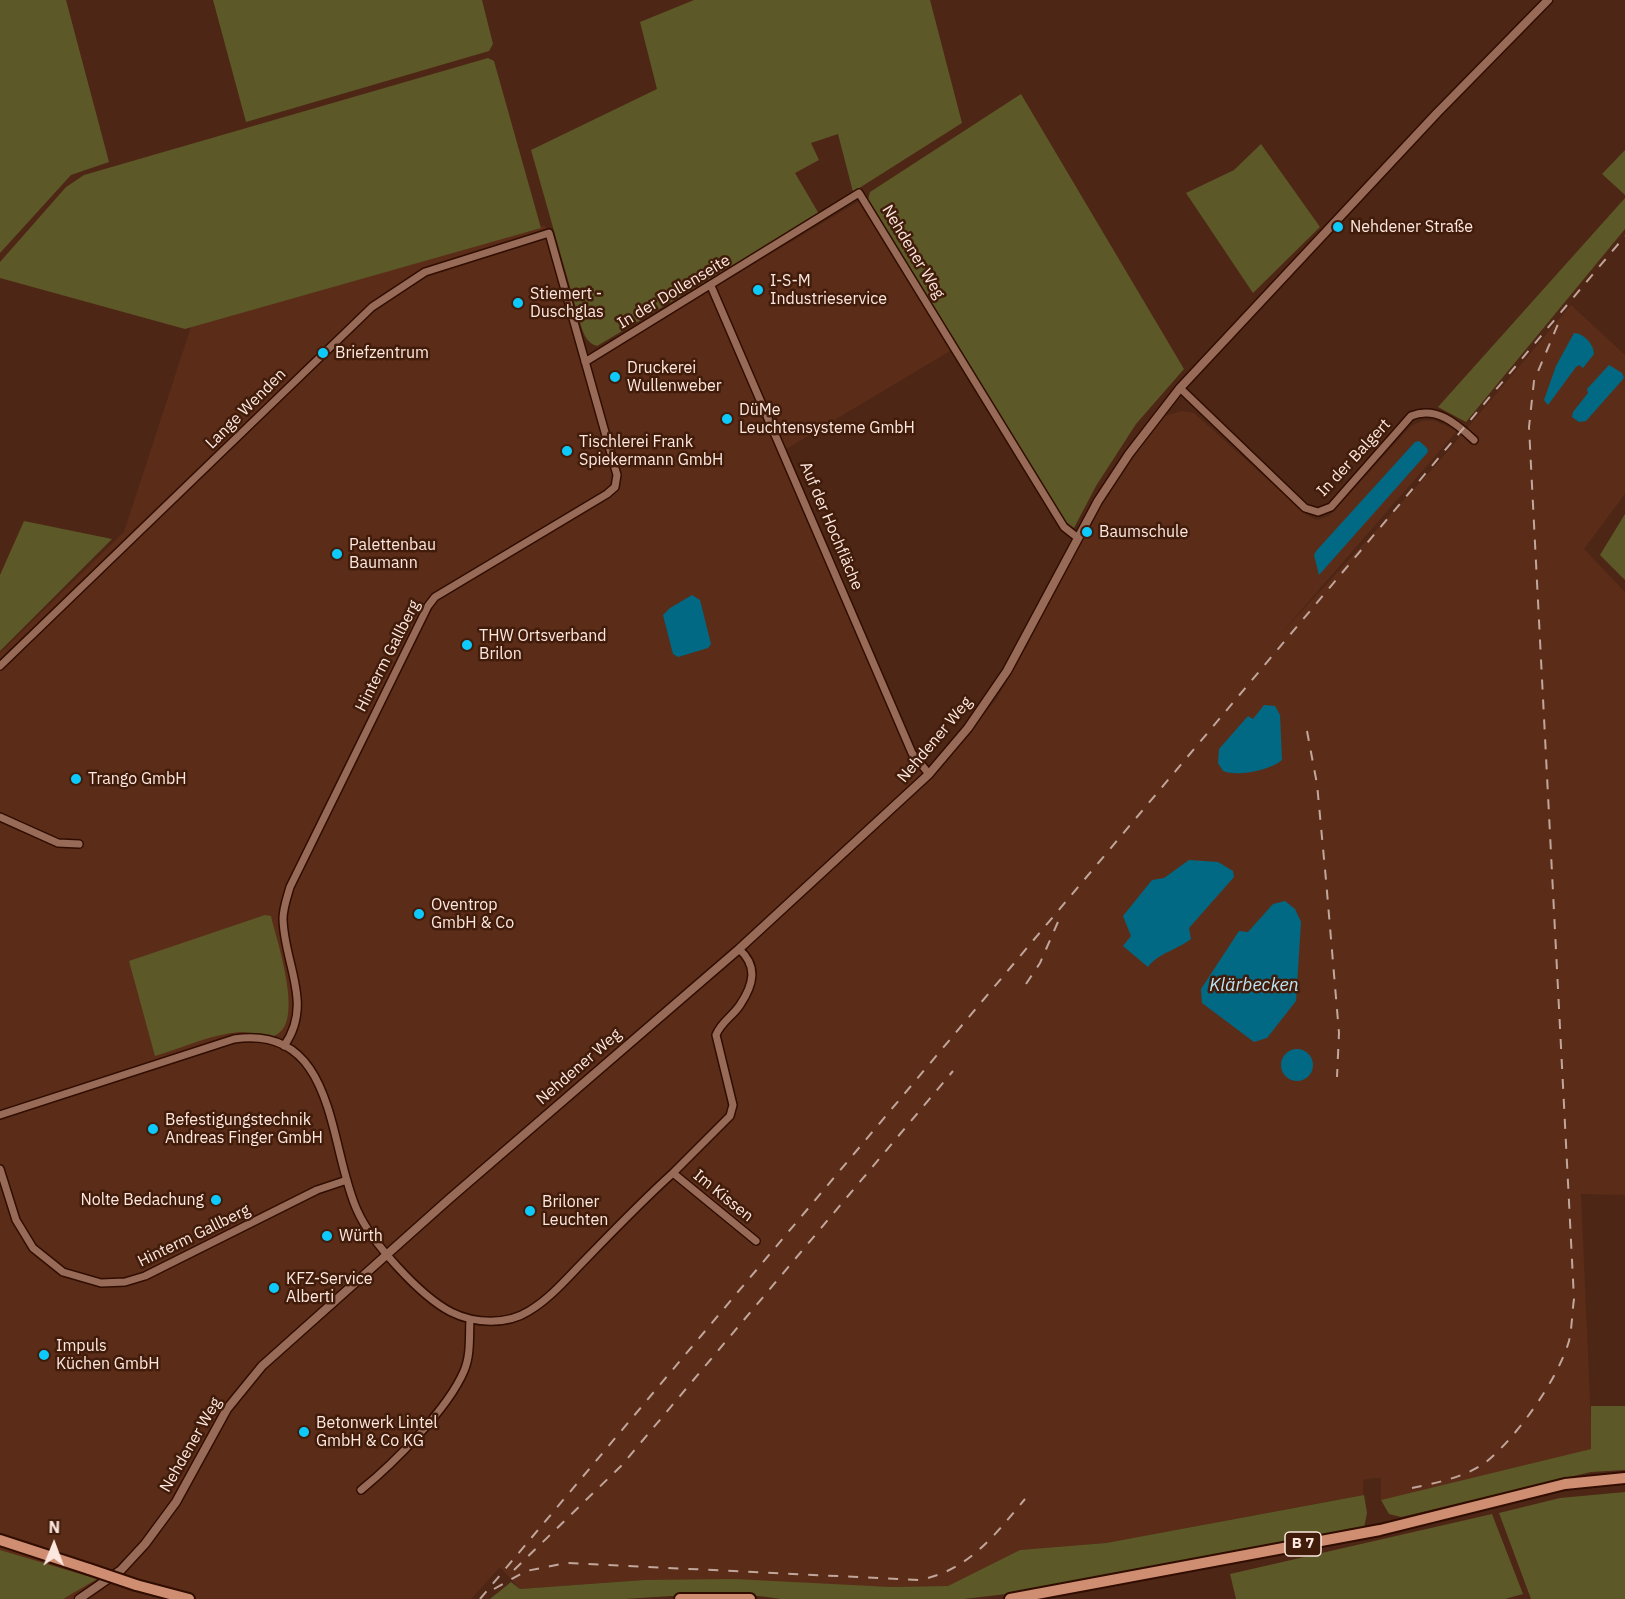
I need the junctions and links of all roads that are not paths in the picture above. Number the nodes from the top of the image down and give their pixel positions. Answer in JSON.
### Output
{"nodes":[{"id":1,"x":1548,"y":0,"type":"edge"},
{"id":2,"x":859,"y":193,"type":"joint"},
{"id":3,"x":711,"y":286,"type":"junction"},
{"id":4,"x":585,"y":362,"type":"junction"},
{"id":5,"x":1180,"y":388,"type":"junction"},
{"id":6,"x":1474,"y":440,"type":"dead end"},
{"id":7,"x":1078,"y":538,"type":"junction"},
{"id":8,"x":0,"y":666,"type":"edge"},
{"id":9,"x":929,"y":774,"type":"junction"},
{"id":10,"x":0,"y":817,"type":"edge"},
{"id":11,"x":79,"y":844,"type":"dead end"},
{"id":12,"x":739,"y":949,"type":"junction"},
{"id":13,"x":284,"y":1046,"type":"junction"},
{"id":14,"x":0,"y":1115,"type":"edge"},
{"id":15,"x":0,"y":1169,"type":"edge"},
{"id":16,"x":673,"y":1173,"type":"junction"},
{"id":17,"x":347,"y":1180,"type":"junction"},
{"id":18,"x":756,"y":1241,"type":"dead end"},
{"id":19,"x":388,"y":1255,"type":"junction"},
{"id":20,"x":470,"y":1320,"type":"junction"},
{"id":21,"x":1625,"y":1478,"type":"edge"},
{"id":22,"x":360,"y":1490,"type":"dead end"},
{"id":23,"x":0,"y":1540,"type":"edge"},
{"id":24,"x":79,"y":1599,"type":"edge"},
{"id":25,"x":189,"y":1599,"type":"edge"},
{"id":26,"x":680,"y":1599,"type":"edge"},
{"id":27,"x":750,"y":1599,"type":"edge"},
{"id":28,"x":1010,"y":1599,"type":"edge"}],
"edges":[{"from":1,"to":5,"type":"street","name":"Nehdener Weg"},
{"from":2,"to":3,"type":"street","name":"In der Dollenseite"},
{"from":2,"to":7,"type":"street","name":"Nehdener Weg"},
{"from":3,"to":4,"type":"street","name":"In der Dollenseite"},
{"from":3,"to":9,"type":"street","name":"Auf der Hochfläche"},
{"from":4,"to":8,"type":"street","name":"Lange Wenden"},
{"from":4,"to":13,"type":"street","name":"Hinterm Gallberg"},
{"from":5,"to":6,"type":"street","name":"In der Balgert"},
{"from":5,"to":7,"type":"street","name":"Nehdener Weg"},
{"from":7,"to":9,"type":"street","name":"Nehdener Weg"},
{"from":9,"to":12,"type":"street","name":"Nehdener Weg"},
{"from":10,"to":11,"type":"street"},
{"from":12,"to":16,"type":"street","name":"Im Kissen"},
{"from":12,"to":19,"type":"street","name":"Nehdener Weg"},
{"from":13,"to":14,"type":"street"},
{"from":13,"to":17,"type":"street"},
{"from":15,"to":17,"type":"street","name":"Hinterm Gallberg"},
{"from":16,"to":18,"type":"street","name":"Im Kissen"},
{"from":16,"to":20,"type":"street","name":"Im Kissen"},
{"from":17,"to":19,"type":"street"},
{"from":19,"to":20,"type":"street","name":"Im Kissen"},
{"from":19,"to":24,"type":"street","name":"Nehdener Weg"},
{"from":20,"to":22,"type":"street"},
{"from":21,"to":28,"type":"main road","number":"B 7"},
{"from":23,"to":25,"type":"main road","bridge":true},
{"from":26,"to":27,"type":"main road"}]}
